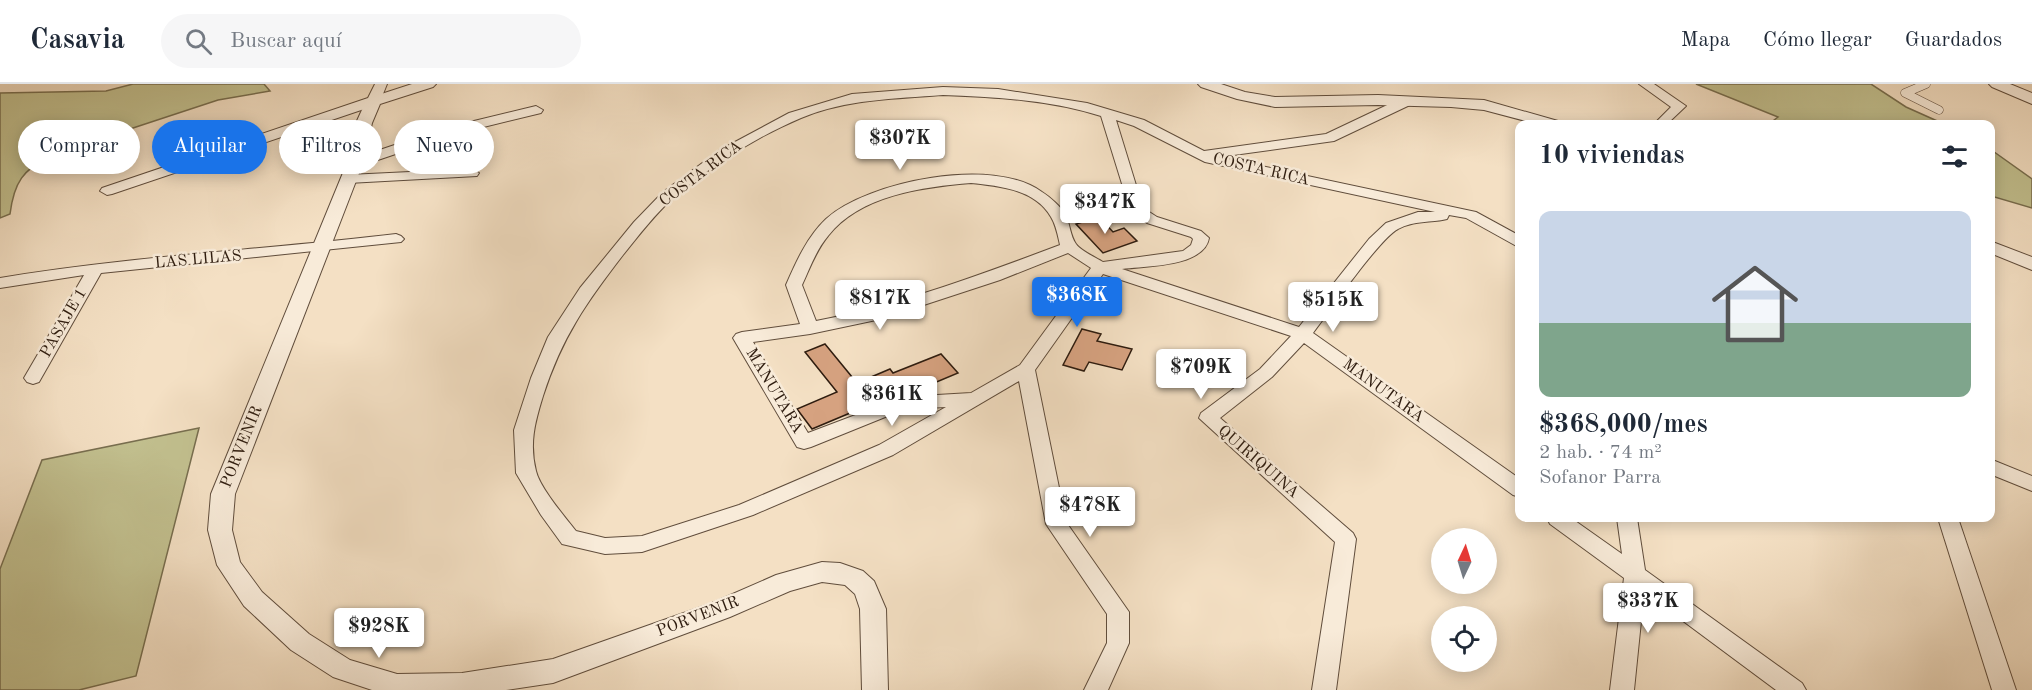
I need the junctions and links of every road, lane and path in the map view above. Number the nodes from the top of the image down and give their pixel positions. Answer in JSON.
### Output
{"nodes":[{"id":1,"x":428,"y":84,"type":"edge"},
{"id":2,"x":1206,"y":84,"type":"edge"},
{"id":3,"x":1645,"y":84,"type":"edge"},
{"id":4,"x":1926,"y":84,"type":"edge"},
{"id":5,"x":2005,"y":85,"type":"edge"},
{"id":6,"x":1914,"y":86,"type":"edge"},
{"id":7,"x":378,"y":93,"type":"edge"},
{"id":8,"x":2032,"y":99,"type":"edge"},
{"id":9,"x":1407,"y":101,"type":"junction"},
{"id":10,"x":536,"y":110,"type":"dead end"},
{"id":11,"x":1939,"y":110,"type":"dead end"},
{"id":12,"x":1107,"y":113,"type":"junction"},
{"id":13,"x":365,"y":120,"type":"edge"},
{"id":14,"x":1539,"y":120,"type":"edge"},
{"id":15,"x":1664,"y":120,"type":"edge"},
{"id":16,"x":1200,"y":155,"type":"junction"},
{"id":17,"x":382,"y":158,"type":"edge"},
{"id":18,"x":350,"y":174,"type":"edge"},
{"id":19,"x":107,"y":191,"type":"dead end"},
{"id":20,"x":1470,"y":215,"type":"junction"},
{"id":21,"x":396,"y":239,"type":"dead end"},
{"id":22,"x":1515,"y":240,"type":"edge"},
{"id":23,"x":1069,"y":247,"type":"junction"},
{"id":24,"x":1995,"y":248,"type":"edge"},
{"id":25,"x":319,"y":249,"type":"junction"},
{"id":26,"x":2032,"y":264,"type":"edge"},
{"id":27,"x":1100,"y":267,"type":"junction"},
{"id":28,"x":95,"y":269,"type":"junction"},
{"id":29,"x":0,"y":283,"type":"edge"},
{"id":30,"x":810,"y":328,"type":"junction"},
{"id":31,"x":1303,"y":334,"type":"junction"},
{"id":32,"x":1026,"y":369,"type":"junction"},
{"id":33,"x":33,"y":378,"type":"dead end"},
{"id":34,"x":976,"y":399,"type":"junction"},
{"id":35,"x":1995,"y":468,"type":"edge"},
{"id":36,"x":2032,"y":484,"type":"edge"},
{"id":37,"x":1515,"y":486,"type":"edge"},
{"id":38,"x":1563,"y":522,"type":"edge"},
{"id":39,"x":1628,"y":522,"type":"edge"},
{"id":40,"x":1949,"y":522,"type":"edge"},
{"id":41,"x":1635,"y":573,"type":"junction"},
{"id":42,"x":875,"y":690,"type":"edge"},
{"id":43,"x":1096,"y":690,"type":"edge"},
{"id":44,"x":1324,"y":690,"type":"edge"},
{"id":45,"x":1622,"y":690,"type":"edge"},
{"id":46,"x":1794,"y":690,"type":"edge"},
{"id":47,"x":2004,"y":690,"type":"edge"}],
"edges":[{"from":1,"to":7,"type":"street"},
{"from":2,"to":9,"type":"street"},
{"from":3,"to":15,"type":"street"},
{"from":4,"to":6,"type":"lane"},
{"from":5,"to":8,"type":"street"},
{"from":6,"to":11,"type":"lane"},
{"from":7,"to":13,"type":"street","name":"PORVENIR"},
{"from":7,"to":19,"type":"street"},
{"from":9,"to":14,"type":"street"},
{"from":9,"to":16,"type":"street"},
{"from":10,"to":17,"type":"street"},
{"from":12,"to":16,"type":"street","name":"COSTA RICA"},
{"from":12,"to":27,"type":"street"},
{"from":12,"to":34,"type":"street","name":"COSTA RICA"},
{"from":16,"to":20,"type":"street","name":"COSTA RICA"},
{"from":18,"to":25,"type":"street","name":"PORVENIR"},
{"from":20,"to":22,"type":"street","name":"COSTA RICA"},
{"from":20,"to":31,"type":"street","name":"QUIRIQUINA"},
{"from":21,"to":25,"type":"street","name":"LAS LILAS"},
{"from":23,"to":27,"type":"street","name":"MANUTARA"},
{"from":23,"to":30,"type":"street","name":"MANUTARA"},
{"from":23,"to":30,"type":"street"},
{"from":24,"to":26,"type":"street"},
{"from":25,"to":28,"type":"street","name":"LAS LILAS"},
{"from":25,"to":42,"type":"street","name":"PORVENIR"},
{"from":27,"to":31,"type":"street","name":"MANUTARA"},
{"from":27,"to":32,"type":"street"},
{"from":28,"to":29,"type":"street","name":"LAS LILAS"},
{"from":28,"to":33,"type":"street","name":"PASAJE 1"},
{"from":30,"to":34,"type":"street","name":"MANUTARA"},
{"from":31,"to":37,"type":"street","name":"MANUTARA"},
{"from":31,"to":44,"type":"street","name":"QUIRIQUINA"},
{"from":32,"to":34,"type":"street","name":"COSTA RICA"},
{"from":32,"to":43,"type":"street"},
{"from":35,"to":36,"type":"street"},
{"from":38,"to":41,"type":"street"},
{"from":39,"to":41,"type":"street"},
{"from":40,"to":47,"type":"street"},
{"from":41,"to":45,"type":"street"},
{"from":41,"to":46,"type":"street"}]}
